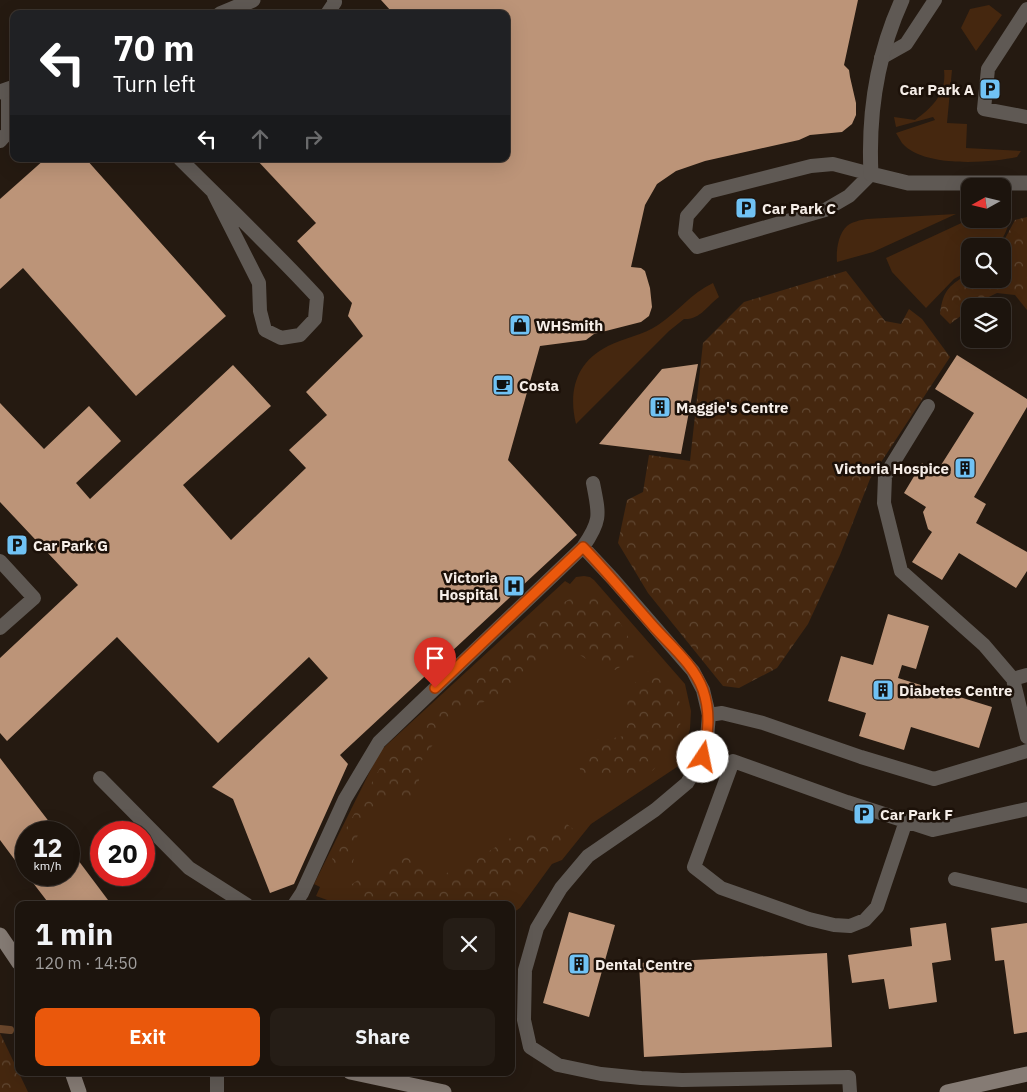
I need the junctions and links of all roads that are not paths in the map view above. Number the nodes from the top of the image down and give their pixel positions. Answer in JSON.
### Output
{"nodes":[{"id":1,"x":253,"y":0,"type":"edge"},
{"id":2,"x":902,"y":0,"type":"edge"},
{"id":3,"x":934,"y":0,"type":"edge"},
{"id":4,"x":1027,"y":9,"type":"edge"},
{"id":5,"x":229,"y":10,"type":"edge"},
{"id":6,"x":881,"y":58,"type":"junction"},
{"id":7,"x":7,"y":89,"type":"edge"},
{"id":8,"x":1027,"y":117,"type":"edge"},
{"id":9,"x":0,"y":141,"type":"edge"},
{"id":10,"x":186,"y":162,"type":"edge"},
{"id":11,"x":871,"y":174,"type":"junction"},
{"id":12,"x":1027,"y":183,"type":"edge"},
{"id":13,"x":214,"y":194,"type":"junction"},
{"id":14,"x":928,"y":406,"type":"dead end"},
{"id":15,"x":593,"y":483,"type":"dead end"},
{"id":16,"x":583,"y":547,"type":"junction"},
{"id":17,"x":0,"y":561,"type":"edge"},
{"id":18,"x":0,"y":628,"type":"edge"},
{"id":19,"x":1020,"y":677,"type":"edge"},
{"id":20,"x":709,"y":715,"type":"junction"},
{"id":21,"x":1027,"y":737,"type":"edge"},
{"id":22,"x":1027,"y":751,"type":"edge"},
{"id":23,"x":100,"y":778,"type":"dead end"},
{"id":24,"x":1027,"y":809,"type":"edge"},
{"id":25,"x":906,"y":821,"type":"junction"},
{"id":26,"x":955,"y":879,"type":"dead end"},
{"id":27,"x":1027,"y":896,"type":"edge"},
{"id":28,"x":241,"y":901,"type":"edge"},
{"id":29,"x":297,"y":901,"type":"edge"},
{"id":30,"x":0,"y":935,"type":"edge"},
{"id":31,"x":15,"y":957,"type":"edge"},
{"id":32,"x":1027,"y":1074,"type":"edge"},
{"id":33,"x":73,"y":1076,"type":"edge"},
{"id":34,"x":217,"y":1076,"type":"edge"},
{"id":35,"x":369,"y":1076,"type":"edge"},
{"id":36,"x":79,"y":1092,"type":"edge"},
{"id":37,"x":217,"y":1092,"type":"edge"},
{"id":38,"x":444,"y":1092,"type":"edge"},
{"id":39,"x":850,"y":1092,"type":"edge"},
{"id":40,"x":947,"y":1092,"type":"edge"}],
"edges":[{"from":1,"to":5,"type":"street"},
{"from":2,"to":6,"type":"street"},
{"from":3,"to":6,"type":"lane"},
{"from":4,"to":8,"type":"lane"},
{"from":6,"to":11,"type":"street"},
{"from":7,"to":9,"type":"lane"},
{"from":10,"to":13,"type":"lane"},
{"from":11,"to":11,"type":"lane"},
{"from":11,"to":12,"type":"street"},
{"from":13,"to":13,"type":"lane"},
{"from":14,"to":19,"type":"lane"},
{"from":15,"to":16,"type":"lane"},
{"from":16,"to":20,"type":"lane"},
{"from":16,"to":29,"type":"lane"},
{"from":17,"to":18,"type":"lane"},
{"from":19,"to":21,"type":"lane"},
{"from":20,"to":22,"type":"lane"},
{"from":20,"to":39,"type":"lane"},
{"from":23,"to":28,"type":"lane"},
{"from":24,"to":25,"type":"lane"},
{"from":25,"to":25,"type":"lane"},
{"from":26,"to":27,"type":"lane"},
{"from":30,"to":31,"type":"street"},
{"from":32,"to":40,"type":"street"},
{"from":33,"to":36,"type":"street"},
{"from":34,"to":37,"type":"lane"},
{"from":35,"to":38,"type":"street"}]}
